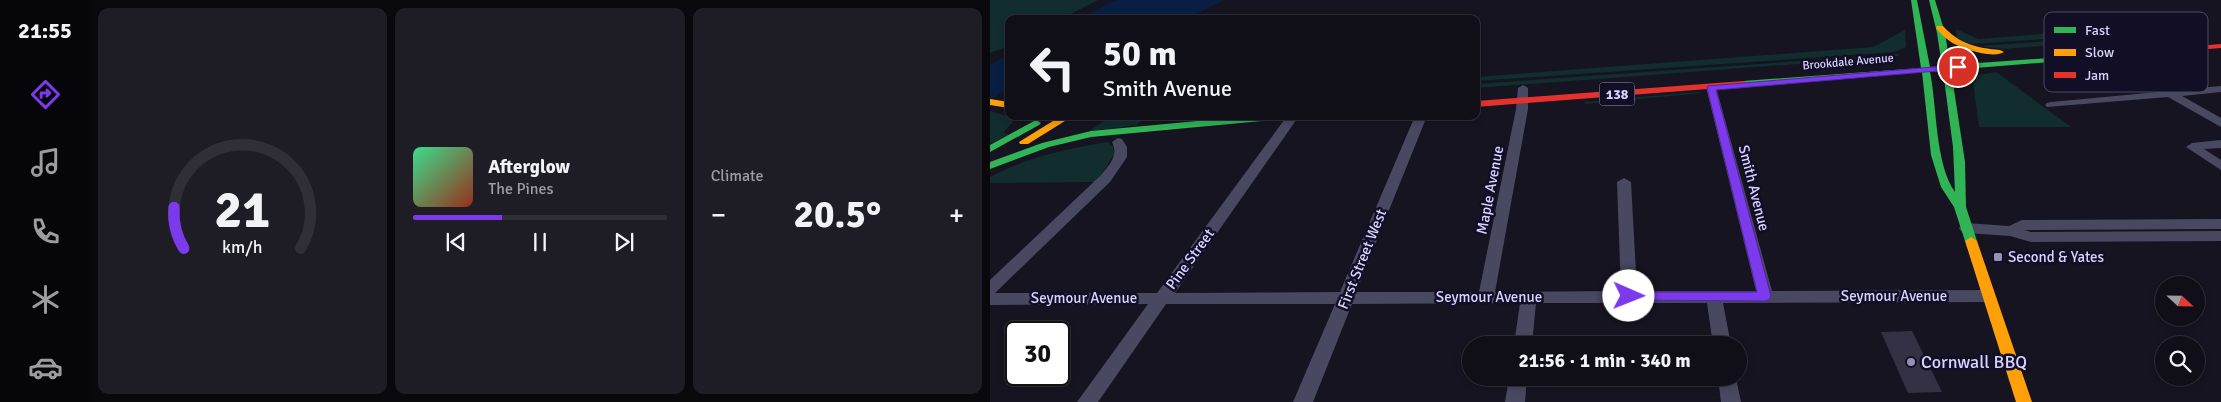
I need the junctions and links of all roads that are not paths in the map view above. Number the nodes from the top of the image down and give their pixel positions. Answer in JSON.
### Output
{"nodes":[{"id":1,"x":1914,"y":0,"type":"edge"},
{"id":2,"x":1932,"y":0,"type":"edge"},
{"id":3,"x":1940,"y":28,"type":"junction"},
{"id":4,"x":2221,"y":35,"type":"edge"},
{"id":5,"x":2209,"y":36,"type":"joint"},
{"id":6,"x":2221,"y":41,"type":"edge"},
{"id":7,"x":2221,"y":46,"type":"edge"},
{"id":8,"x":2208,"y":47,"type":"edge"},
{"id":9,"x":2044,"y":49,"type":"edge"},
{"id":10,"x":2000,"y":52,"type":"junction"},
{"id":11,"x":1945,"y":56,"type":"junction"},
{"id":12,"x":1924,"y":58,"type":"junction"},
{"id":13,"x":2044,"y":61,"type":"edge"},
{"id":14,"x":1946,"y":68,"type":"junction"},
{"id":15,"x":1926,"y":70,"type":"junction"},
{"id":16,"x":1590,"y":84,"type":"dead end"},
{"id":17,"x":1711,"y":88,"type":"junction"},
{"id":18,"x":2221,"y":89,"type":"edge"},
{"id":19,"x":2208,"y":90,"type":"edge"},
{"id":20,"x":1523,"y":91,"type":"junction"},
{"id":21,"x":2183,"y":92,"type":"edge"},
{"id":22,"x":2170,"y":93,"type":"junction"},
{"id":23,"x":1480,"y":103,"type":"edge"},
{"id":24,"x":2051,"y":105,"type":"dead end"},
{"id":25,"x":1040,"y":120,"type":"edge"},
{"id":26,"x":1061,"y":120,"type":"edge"},
{"id":27,"x":1239,"y":120,"type":"edge"},
{"id":28,"x":1290,"y":120,"type":"edge"},
{"id":29,"x":1419,"y":120,"type":"edge"},
{"id":30,"x":2221,"y":122,"type":"edge"},
{"id":31,"x":1073,"y":137,"type":"junction"},
{"id":32,"x":1118,"y":142,"type":"joint"},
{"id":33,"x":2221,"y":144,"type":"edge"},
{"id":34,"x":990,"y":149,"type":"edge"},
{"id":35,"x":990,"y":161,"type":"edge"},
{"id":36,"x":990,"y":166,"type":"edge"},
{"id":37,"x":2221,"y":166,"type":"edge"},
{"id":38,"x":1624,"y":182,"type":"dead end"},
{"id":39,"x":1960,"y":206,"type":"junction"},
{"id":40,"x":2221,"y":224,"type":"edge"},
{"id":41,"x":2119,"y":225,"type":"junction"},
{"id":42,"x":1966,"y":228,"type":"junction"},
{"id":43,"x":2011,"y":231,"type":"junction"},
{"id":44,"x":2131,"y":236,"type":"junction"},
{"id":45,"x":2221,"y":236,"type":"edge"},
{"id":46,"x":990,"y":289,"type":"edge"},
{"id":47,"x":1629,"y":296,"type":"junction"},
{"id":48,"x":1765,"y":296,"type":"junction"},
{"id":49,"x":1988,"y":296,"type":"junction"},
{"id":50,"x":1486,"y":297,"type":"junction"},
{"id":51,"x":1529,"y":297,"type":"junction"},
{"id":52,"x":1714,"y":297,"type":"junction"},
{"id":53,"x":1162,"y":298,"type":"junction"},
{"id":54,"x":1347,"y":298,"type":"junction"},
{"id":55,"x":990,"y":299,"type":"edge"},
{"id":56,"x":1523,"y":336,"type":"edge"},
{"id":57,"x":1720,"y":336,"type":"edge"},
{"id":58,"x":1517,"y":386,"type":"edge"},
{"id":59,"x":1728,"y":386,"type":"edge"},
{"id":60,"x":1087,"y":402,"type":"edge"},
{"id":61,"x":1303,"y":402,"type":"edge"},
{"id":62,"x":1515,"y":402,"type":"edge"},
{"id":63,"x":1731,"y":402,"type":"edge"},
{"id":64,"x":2024,"y":402,"type":"edge"}],
"edges":[{"from":1,"to":12,"type":"main road"},
{"from":2,"to":3,"type":"main road"},
{"from":3,"to":10,"type":"main road"},
{"from":3,"to":11,"type":"main road"},
{"from":4,"to":5,"type":"main road","name":"Brookdale Avenue"},
{"from":5,"to":6,"type":"main road"},
{"from":7,"to":8,"type":"main road","name":"Brookdale Avenue"},
{"from":9,"to":10,"type":"main road","name":"Brookdale Avenue"},
{"from":10,"to":11,"type":"main road","name":"Brookdale Avenue"},
{"from":11,"to":12,"type":"main road","name":"Brookdale Avenue"},
{"from":11,"to":14,"type":"main road"},
{"from":12,"to":15,"type":"main road"},
{"from":12,"to":16,"type":"main road","name":"Brookdale Avenue","number":"138"},
{"from":13,"to":14,"type":"main road","name":"Brookdale Avenue"},
{"from":14,"to":15,"type":"main road","name":"Brookdale Avenue"},
{"from":14,"to":39,"type":"main road"},
{"from":15,"to":17,"type":"main road","name":"Brookdale Avenue","number":"138"},
{"from":15,"to":39,"type":"main road"},
{"from":17,"to":20,"type":"main road","name":"Brookdale Avenue","number":"138"},
{"from":17,"to":48,"type":"street","name":"Smith Avenue"},
{"from":18,"to":19,"type":"street"},
{"from":20,"to":23,"type":"main road","name":"Brookdale Avenue","number":"138"},
{"from":20,"to":50,"type":"street","name":"Maple Avenue"},
{"from":21,"to":22,"type":"street"},
{"from":22,"to":24,"type":"street"},
{"from":22,"to":30,"type":"street"},
{"from":25,"to":34,"type":"main road"},
{"from":26,"to":35,"type":"main road"},
{"from":27,"to":31,"type":"main road"},
{"from":28,"to":53,"type":"street","name":"Pine Street"},
{"from":29,"to":54,"type":"street","name":"First Street West"},
{"from":31,"to":32,"type":"main road"},
{"from":31,"to":36,"type":"main road"},
{"from":32,"to":46,"type":"street"},
{"from":33,"to":37,"type":"street"},
{"from":38,"to":47,"type":"street"},
{"from":39,"to":42,"type":"main road"},
{"from":40,"to":41,"type":"street"},
{"from":41,"to":43,"type":"street"},
{"from":41,"to":44,"type":"street"},
{"from":42,"to":43,"type":"street"},
{"from":42,"to":49,"type":"main road"},
{"from":43,"to":44,"type":"street"},
{"from":44,"to":45,"type":"street"},
{"from":47,"to":51,"type":"street","name":"Seymour Avenue"},
{"from":47,"to":52,"type":"street","name":"Seymour Avenue"},
{"from":48,"to":49,"type":"street","name":"Seymour Avenue"},
{"from":48,"to":52,"type":"street","name":"Seymour Avenue"},
{"from":49,"to":64,"type":"main road"},
{"from":50,"to":51,"type":"street","name":"Seymour Avenue"},
{"from":50,"to":54,"type":"street","name":"Seymour Avenue"},
{"from":51,"to":56,"type":"street"},
{"from":52,"to":57,"type":"street"},
{"from":53,"to":54,"type":"street","name":"Seymour Avenue"},
{"from":53,"to":55,"type":"street","name":"Seymour Avenue"},
{"from":53,"to":60,"type":"street","name":"Pine Street"},
{"from":54,"to":61,"type":"street","name":"First Street West"},
{"from":58,"to":62,"type":"street"},
{"from":59,"to":63,"type":"street"}]}
